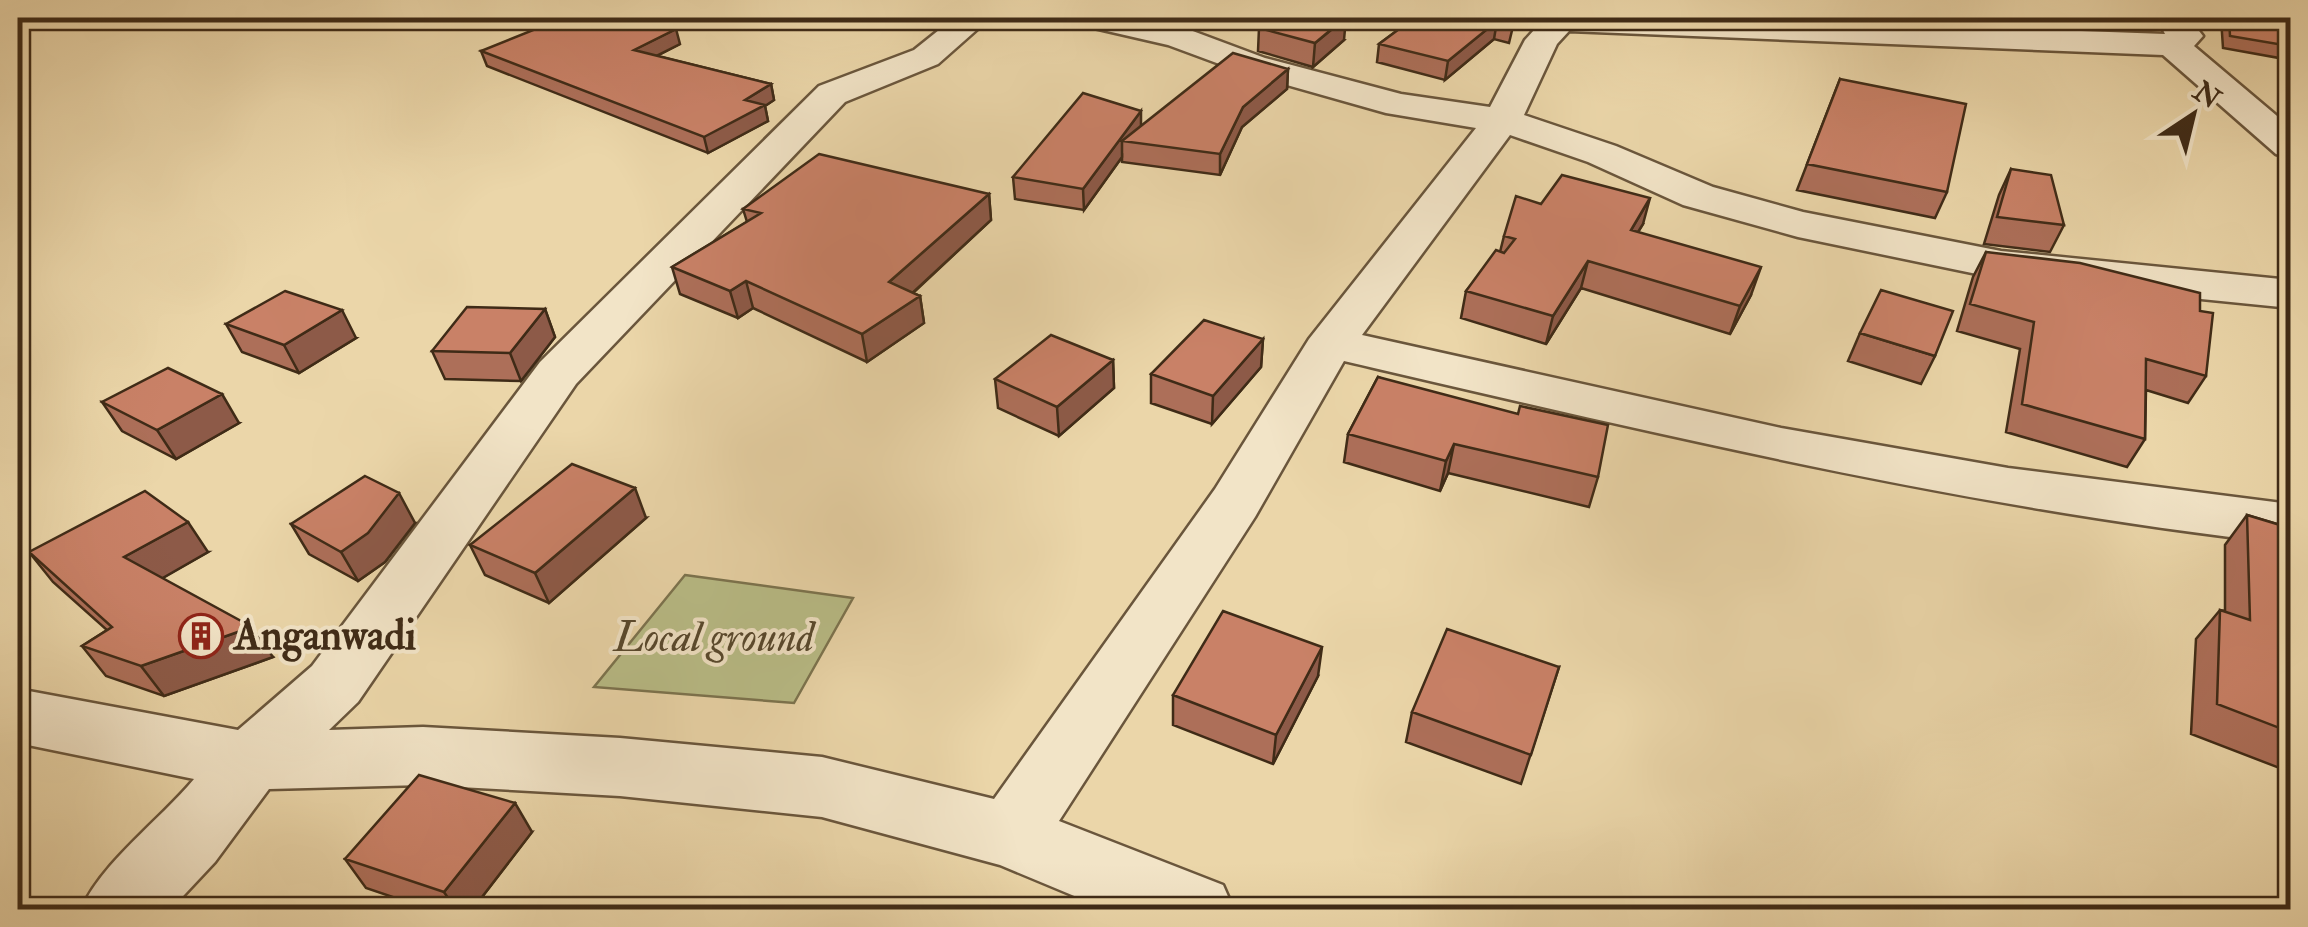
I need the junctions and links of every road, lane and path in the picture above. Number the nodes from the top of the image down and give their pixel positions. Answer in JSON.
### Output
{"nodes":[{"id":1,"x":974,"y":18,"type":"edge"},
{"id":2,"x":1094,"y":18,"type":"edge"},
{"id":3,"x":2173,"y":31,"type":"edge"},
{"id":4,"x":1502,"y":120,"type":"junction"},
{"id":5,"x":2290,"y":146,"type":"edge"},
{"id":6,"x":2290,"y":294,"type":"edge"},
{"id":7,"x":1331,"y":342,"type":"junction"},
{"id":8,"x":2290,"y":524,"type":"edge"},
{"id":9,"x":18,"y":716,"type":"edge"},
{"id":10,"x":250,"y":761,"type":"junction"},
{"id":11,"x":1010,"y":835,"type":"junction"},
{"id":12,"x":119,"y":910,"type":"edge"},
{"id":13,"x":1196,"y":910,"type":"edge"}],
"edges":[{"from":1,"to":10,"type":"street"},
{"from":2,"to":4,"type":"street"},
{"from":3,"to":4,"type":"street"},
{"from":3,"to":5,"type":"street"},
{"from":4,"to":6,"type":"street"},
{"from":4,"to":7,"type":"street"},
{"from":7,"to":8,"type":"street"},
{"from":7,"to":11,"type":"street"},
{"from":9,"to":10,"type":"street"},
{"from":10,"to":11,"type":"street"},
{"from":10,"to":12,"type":"street"},
{"from":11,"to":13,"type":"street"}]}
